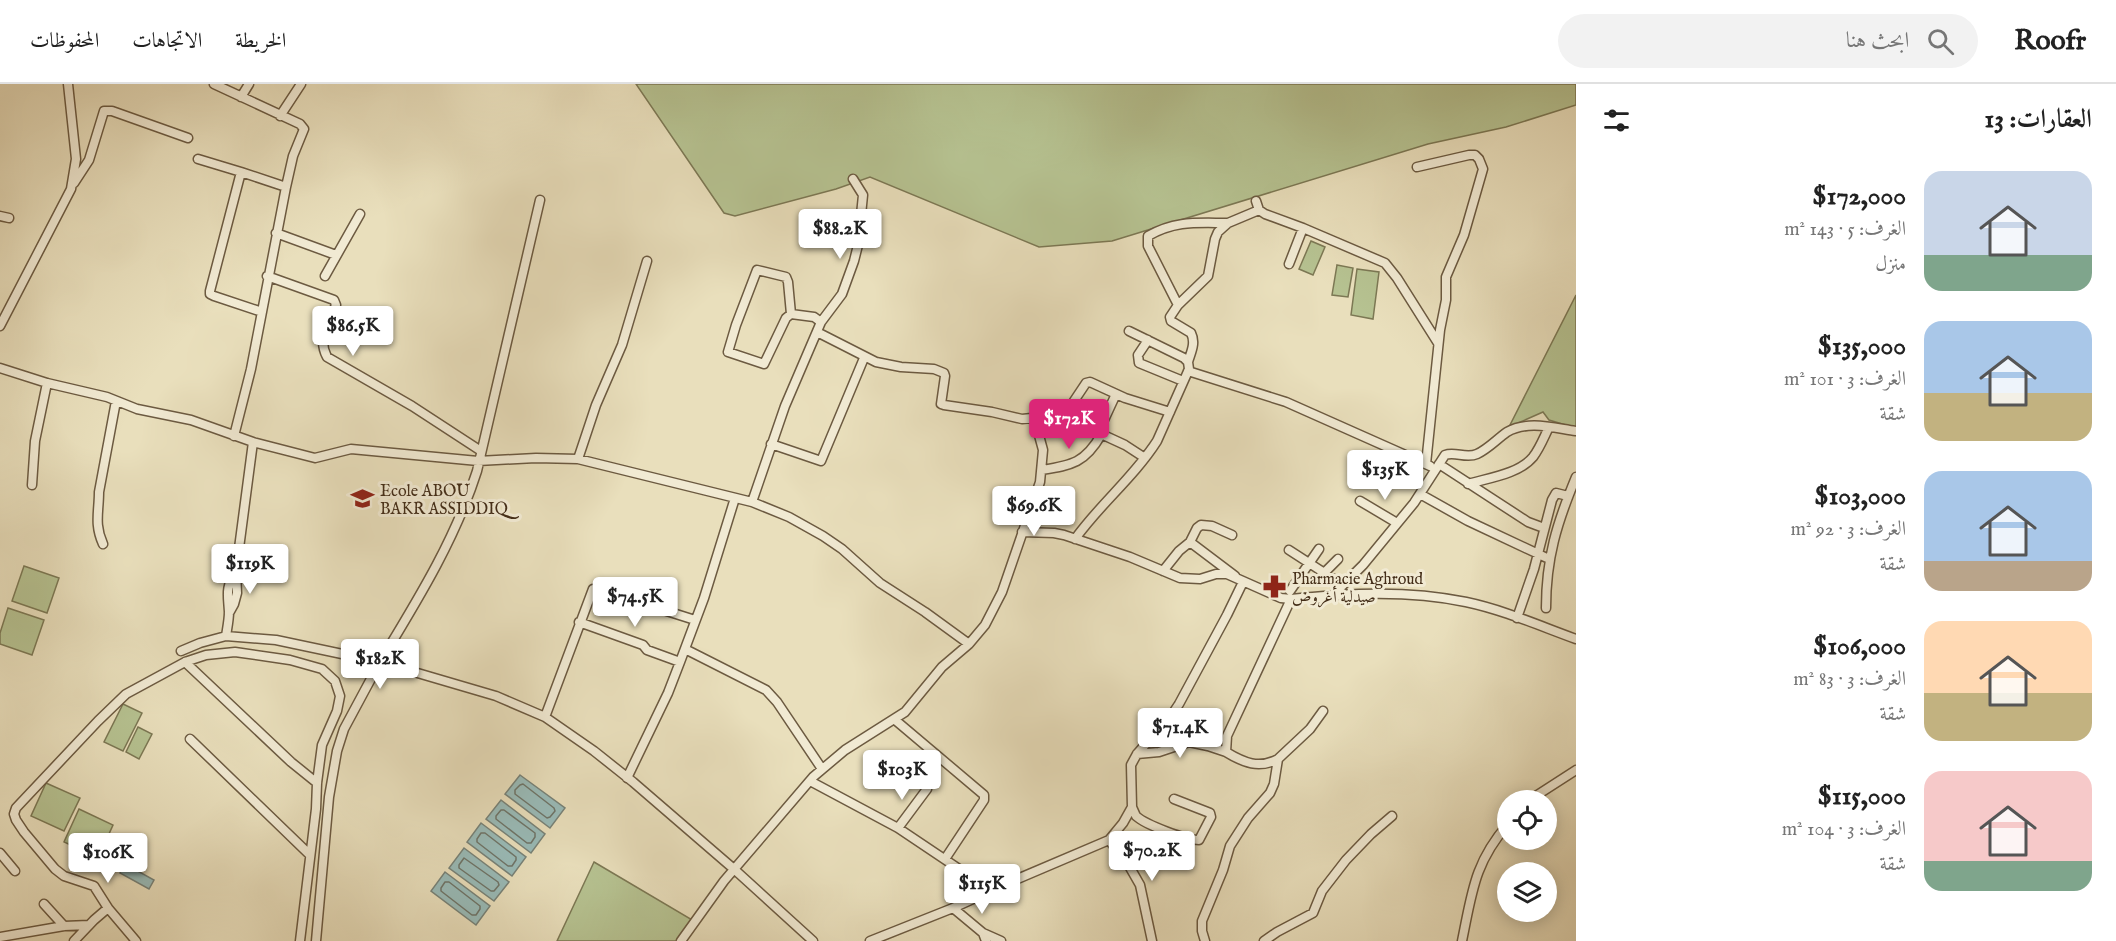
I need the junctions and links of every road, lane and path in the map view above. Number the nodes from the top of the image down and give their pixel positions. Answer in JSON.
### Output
{"nodes":[{"id":1,"x":68,"y":84,"type":"edge"},
{"id":2,"x":214,"y":84,"type":"edge"},
{"id":3,"x":249,"y":84,"type":"edge"},
{"id":4,"x":301,"y":84,"type":"edge"},
{"id":5,"x":241,"y":97,"type":"junction"},
{"id":6,"x":280,"y":116,"type":"junction"},
{"id":7,"x":188,"y":138,"type":"dead end"},
{"id":8,"x":198,"y":159,"type":"dead end"},
{"id":9,"x":1417,"y":168,"type":"dead end"},
{"id":10,"x":241,"y":172,"type":"junction"},
{"id":11,"x":853,"y":179,"type":"dead end"},
{"id":12,"x":285,"y":187,"type":"junction"},
{"id":13,"x":71,"y":189,"type":"junction"},
{"id":14,"x":540,"y":200,"type":"dead end"},
{"id":15,"x":1256,"y":201,"type":"dead end"},
{"id":16,"x":1259,"y":210,"type":"junction"},
{"id":17,"x":360,"y":214,"type":"dead end"},
{"id":18,"x":1228,"y":223,"type":"junction"},
{"id":19,"x":1303,"y":228,"type":"junction"},
{"id":20,"x":276,"y":233,"type":"junction"},
{"id":21,"x":336,"y":255,"type":"junction"},
{"id":22,"x":647,"y":261,"type":"dead end"},
{"id":23,"x":1288,"y":264,"type":"dead end"},
{"id":24,"x":267,"y":276,"type":"junction"},
{"id":25,"x":325,"y":276,"type":"dead end"},
{"id":26,"x":1178,"y":305,"type":"junction"},
{"id":27,"x":262,"y":312,"type":"junction"},
{"id":28,"x":790,"y":314,"type":"junction"},
{"id":29,"x":821,"y":322,"type":"junction"},
{"id":30,"x":0,"y":326,"type":"edge"},
{"id":31,"x":1129,"y":331,"type":"dead end"},
{"id":32,"x":817,"y":332,"type":"junction"},
{"id":33,"x":1148,"y":340,"type":"junction"},
{"id":34,"x":1438,"y":343,"type":"junction"},
{"id":35,"x":864,"y":358,"type":"junction"},
{"id":36,"x":1188,"y":367,"type":"junction"},
{"id":37,"x":0,"y":369,"type":"edge"},
{"id":38,"x":1183,"y":381,"type":"junction"},
{"id":39,"x":46,"y":383,"type":"junction"},
{"id":40,"x":1116,"y":394,"type":"junction"},
{"id":41,"x":116,"y":401,"type":"junction"},
{"id":42,"x":1170,"y":412,"type":"junction"},
{"id":43,"x":1064,"y":416,"type":"junction"},
{"id":44,"x":1034,"y":417,"type":"junction"},
{"id":45,"x":1549,"y":427,"type":"junction"},
{"id":46,"x":1576,"y":431,"type":"edge"},
{"id":47,"x":1100,"y":434,"type":"junction"},
{"id":48,"x":234,"y":436,"type":"junction"},
{"id":49,"x":253,"y":442,"type":"junction"},
{"id":50,"x":771,"y":444,"type":"junction"},
{"id":51,"x":481,"y":451,"type":"junction"},
{"id":52,"x":1145,"y":458,"type":"junction"},
{"id":53,"x":578,"y":459,"type":"junction"},
{"id":54,"x":478,"y":461,"type":"junction"},
{"id":55,"x":1426,"y":464,"type":"junction"},
{"id":56,"x":1438,"y":466,"type":"junction"},
{"id":57,"x":1042,"y":470,"type":"junction"},
{"id":58,"x":1576,"y":477,"type":"edge"},
{"id":59,"x":1468,"y":484,"type":"junction"},
{"id":60,"x":32,"y":485,"type":"dead end"},
{"id":61,"x":1420,"y":494,"type":"junction"},
{"id":62,"x":1571,"y":494,"type":"edge"},
{"id":63,"x":735,"y":498,"type":"junction"},
{"id":64,"x":1360,"y":501,"type":"dead end"},
{"id":65,"x":752,"y":502,"type":"junction"},
{"id":66,"x":1397,"y":523,"type":"junction"},
{"id":67,"x":1544,"y":528,"type":"junction"},
{"id":68,"x":1022,"y":532,"type":"junction"},
{"id":69,"x":1232,"y":535,"type":"dead end"},
{"id":70,"x":1075,"y":538,"type":"junction"},
{"id":71,"x":1190,"y":543,"type":"junction"},
{"id":72,"x":103,"y":544,"type":"dead end"},
{"id":73,"x":1319,"y":549,"type":"dead end"},
{"id":74,"x":1289,"y":550,"type":"dead end"},
{"id":75,"x":1538,"y":553,"type":"junction"},
{"id":76,"x":1338,"y":559,"type":"dead end"},
{"id":77,"x":1549,"y":559,"type":"junction"},
{"id":78,"x":1309,"y":562,"type":"junction"},
{"id":79,"x":1163,"y":572,"type":"junction"},
{"id":80,"x":1325,"y":572,"type":"junction"},
{"id":81,"x":1239,"y":579,"type":"junction"},
{"id":82,"x":1343,"y":585,"type":"junction"},
{"id":83,"x":1291,"y":595,"type":"junction"},
{"id":84,"x":1333,"y":595,"type":"junction"},
{"id":85,"x":1546,"y":608,"type":"dead end"},
{"id":86,"x":1517,"y":618,"type":"junction"},
{"id":87,"x":695,"y":620,"type":"junction"},
{"id":88,"x":579,"y":622,"type":"junction"},
{"id":89,"x":226,"y":636,"type":"junction"},
{"id":90,"x":1576,"y":639,"type":"edge"},
{"id":91,"x":969,"y":644,"type":"junction"},
{"id":92,"x":685,"y":649,"type":"junction"},
{"id":93,"x":181,"y":651,"type":"dead end"},
{"id":94,"x":185,"y":662,"type":"junction"},
{"id":95,"x":380,"y":662,"type":"junction"},
{"id":96,"x":680,"y":662,"type":"junction"},
{"id":97,"x":1323,"y":711,"type":"dead end"},
{"id":98,"x":545,"y":717,"type":"junction"},
{"id":99,"x":894,"y":719,"type":"junction"},
{"id":100,"x":190,"y":739,"type":"dead end"},
{"id":101,"x":1226,"y":752,"type":"junction"},
{"id":102,"x":1137,"y":754,"type":"junction"},
{"id":103,"x":1278,"y":759,"type":"junction"},
{"id":104,"x":822,"y":769,"type":"junction"},
{"id":105,"x":1576,"y":770,"type":"edge"},
{"id":106,"x":627,"y":778,"type":"junction"},
{"id":107,"x":810,"y":781,"type":"junction"},
{"id":108,"x":316,"y":783,"type":"junction"},
{"id":109,"x":927,"y":789,"type":"dead end"},
{"id":110,"x":1545,"y":790,"type":"edge"},
{"id":111,"x":1174,"y":799,"type":"dead end"},
{"id":112,"x":1132,"y":807,"type":"junction"},
{"id":113,"x":1392,"y":816,"type":"dead end"},
{"id":114,"x":898,"y":828,"type":"junction"},
{"id":115,"x":1497,"y":838,"type":"edge"},
{"id":116,"x":1109,"y":840,"type":"junction"},
{"id":117,"x":0,"y":853,"type":"edge"},
{"id":118,"x":310,"y":855,"type":"junction"},
{"id":119,"x":945,"y":859,"type":"junction"},
{"id":120,"x":735,"y":870,"type":"junction"},
{"id":121,"x":15,"y":871,"type":"dead end"},
{"id":122,"x":987,"y":893,"type":"junction"},
{"id":123,"x":44,"y":904,"type":"dead end"},
{"id":124,"x":108,"y":908,"type":"junction"},
{"id":125,"x":953,"y":908,"type":"junction"},
{"id":126,"x":89,"y":925,"type":"junction"},
{"id":127,"x":64,"y":926,"type":"junction"},
{"id":128,"x":0,"y":937,"type":"edge"},
{"id":129,"x":985,"y":937,"type":"edge"},
{"id":130,"x":74,"y":941,"type":"edge"},
{"id":131,"x":136,"y":941,"type":"edge"},
{"id":132,"x":300,"y":941,"type":"edge"},
{"id":133,"x":316,"y":941,"type":"edge"},
{"id":134,"x":681,"y":941,"type":"edge"},
{"id":135,"x":813,"y":941,"type":"edge"},
{"id":136,"x":870,"y":941,"type":"edge"},
{"id":137,"x":1000,"y":941,"type":"edge"},
{"id":138,"x":1152,"y":941,"type":"edge"},
{"id":139,"x":1205,"y":941,"type":"edge"},
{"id":140,"x":1264,"y":941,"type":"edge"},
{"id":141,"x":1462,"y":941,"type":"edge"}],
"edges":[{"from":1,"to":13,"type":"street"},
{"from":2,"to":5,"type":"street"},
{"from":3,"to":5,"type":"street"},
{"from":4,"to":6,"type":"street"},
{"from":5,"to":6,"type":"street"},
{"from":6,"to":12,"type":"street"},
{"from":7,"to":13,"type":"street"},
{"from":8,"to":10,"type":"street"},
{"from":9,"to":34,"type":"street"},
{"from":10,"to":12,"type":"street"},
{"from":10,"to":27,"type":"street"},
{"from":11,"to":29,"type":"street"},
{"from":12,"to":20,"type":"street"},
{"from":13,"to":30,"type":"street"},
{"from":14,"to":51,"type":"street"},
{"from":15,"to":16,"type":"street"},
{"from":16,"to":18,"type":"street"},
{"from":16,"to":19,"type":"street"},
{"from":17,"to":21,"type":"street"},
{"from":18,"to":26,"type":"street"},
{"from":18,"to":26,"type":"street"},
{"from":19,"to":23,"type":"street"},
{"from":19,"to":34,"type":"street"},
{"from":20,"to":21,"type":"street"},
{"from":20,"to":24,"type":"street"},
{"from":21,"to":25,"type":"street"},
{"from":22,"to":53,"type":"street"},
{"from":24,"to":27,"type":"street"},
{"from":24,"to":51,"type":"street"},
{"from":26,"to":36,"type":"street"},
{"from":27,"to":48,"type":"street"},
{"from":28,"to":28,"type":"street"},
{"from":28,"to":29,"type":"street"},
{"from":29,"to":32,"type":"street"},
{"from":31,"to":33,"type":"street"},
{"from":32,"to":35,"type":"street"},
{"from":32,"to":50,"type":"street"},
{"from":33,"to":36,"type":"street"},
{"from":33,"to":38,"type":"street"},
{"from":34,"to":55,"type":"street"},
{"from":35,"to":44,"type":"street"},
{"from":35,"to":50,"type":"street"},
{"from":36,"to":38,"type":"street"},
{"from":36,"to":55,"type":"street"},
{"from":37,"to":39,"type":"street"},
{"from":38,"to":42,"type":"street"},
{"from":39,"to":41,"type":"street"},
{"from":39,"to":60,"type":"street"},
{"from":40,"to":42,"type":"street"},
{"from":40,"to":43,"type":"street"},
{"from":40,"to":47,"type":"street"},
{"from":41,"to":48,"type":"street"},
{"from":41,"to":72,"type":"street"},
{"from":42,"to":52,"type":"street"},
{"from":43,"to":44,"type":"street"},
{"from":43,"to":47,"type":"street"},
{"from":44,"to":57,"type":"street"},
{"from":45,"to":46,"type":"street"},
{"from":45,"to":56,"type":"street"},
{"from":45,"to":59,"type":"street"},
{"from":47,"to":52,"type":"street"},
{"from":47,"to":57,"type":"street"},
{"from":48,"to":49,"type":"street"},
{"from":49,"to":54,"type":"street"},
{"from":49,"to":89,"type":"street"},
{"from":50,"to":65,"type":"street"},
{"from":51,"to":54,"type":"street"},
{"from":52,"to":70,"type":"street"},
{"from":53,"to":54,"type":"street"},
{"from":53,"to":63,"type":"street"},
{"from":54,"to":95,"type":"street"},
{"from":55,"to":56,"type":"street"},
{"from":56,"to":59,"type":"street"},
{"from":56,"to":61,"type":"street"},
{"from":57,"to":68,"type":"street"},
{"from":58,"to":62,"type":"street"},
{"from":59,"to":67,"type":"street"},
{"from":61,"to":66,"type":"street"},
{"from":61,"to":75,"type":"street"},
{"from":62,"to":67,"type":"street"},
{"from":62,"to":77,"type":"street"},
{"from":63,"to":65,"type":"street"},
{"from":63,"to":87,"type":"street"},
{"from":64,"to":66,"type":"street"},
{"from":65,"to":91,"type":"street"},
{"from":66,"to":82,"type":"street"},
{"from":67,"to":75,"type":"street"},
{"from":68,"to":70,"type":"street"},
{"from":68,"to":91,"type":"street"},
{"from":69,"to":71,"type":"street"},
{"from":70,"to":79,"type":"street"},
{"from":71,"to":79,"type":"street"},
{"from":71,"to":81,"type":"street"},
{"from":73,"to":78,"type":"street"},
{"from":74,"to":78,"type":"street"},
{"from":75,"to":77,"type":"street"},
{"from":75,"to":86,"type":"street"},
{"from":76,"to":80,"type":"street"},
{"from":77,"to":85,"type":"street"},
{"from":78,"to":80,"type":"street"},
{"from":78,"to":83,"type":"street"},
{"from":79,"to":81,"type":"street"},
{"from":80,"to":82,"type":"street"},
{"from":81,"to":83,"type":"street"},
{"from":81,"to":102,"type":"street"},
{"from":82,"to":84,"type":"street"},
{"from":83,"to":84,"type":"street"},
{"from":83,"to":101,"type":"street"},
{"from":84,"to":86,"type":"street"},
{"from":86,"to":90,"type":"street"},
{"from":87,"to":88,"type":"street"},
{"from":87,"to":92,"type":"street"},
{"from":88,"to":96,"type":"street"},
{"from":88,"to":98,"type":"street"},
{"from":89,"to":93,"type":"street"},
{"from":89,"to":95,"type":"street"},
{"from":91,"to":99,"type":"street"},
{"from":92,"to":96,"type":"street"},
{"from":92,"to":104,"type":"street"},
{"from":94,"to":108,"type":"street"},
{"from":94,"to":108,"type":"street"},
{"from":94,"to":124,"type":"street"},
{"from":95,"to":98,"type":"street"},
{"from":95,"to":133,"type":"street"},
{"from":96,"to":106,"type":"street"},
{"from":97,"to":103,"type":"street"},
{"from":98,"to":106,"type":"street"},
{"from":99,"to":104,"type":"street"},
{"from":99,"to":119,"type":"street"},
{"from":100,"to":118,"type":"street"},
{"from":101,"to":102,"type":"street"},
{"from":101,"to":103,"type":"street"},
{"from":102,"to":112,"type":"street"},
{"from":103,"to":139,"type":"street"},
{"from":104,"to":107,"type":"street"},
{"from":105,"to":110,"type":"street"},
{"from":106,"to":120,"type":"street"},
{"from":107,"to":114,"type":"street"},
{"from":107,"to":120,"type":"street"},
{"from":108,"to":118,"type":"street"},
{"from":109,"to":114,"type":"street"},
{"from":111,"to":112,"type":"street"},
{"from":112,"to":116,"type":"street"},
{"from":113,"to":140,"type":"street"},
{"from":114,"to":119,"type":"street"},
{"from":115,"to":141,"type":"street"},
{"from":116,"to":122,"type":"street"},
{"from":116,"to":138,"type":"street"},
{"from":117,"to":121,"type":"street"},
{"from":118,"to":132,"type":"street"},
{"from":119,"to":122,"type":"street"},
{"from":120,"to":134,"type":"street"},
{"from":120,"to":135,"type":"street"},
{"from":122,"to":125,"type":"street"},
{"from":123,"to":127,"type":"street"},
{"from":124,"to":126,"type":"street"},
{"from":124,"to":131,"type":"street"},
{"from":125,"to":129,"type":"street"},
{"from":125,"to":136,"type":"street"},
{"from":126,"to":127,"type":"street"},
{"from":126,"to":130,"type":"street"},
{"from":127,"to":128,"type":"street"},
{"from":129,"to":137,"type":"street"}]}
